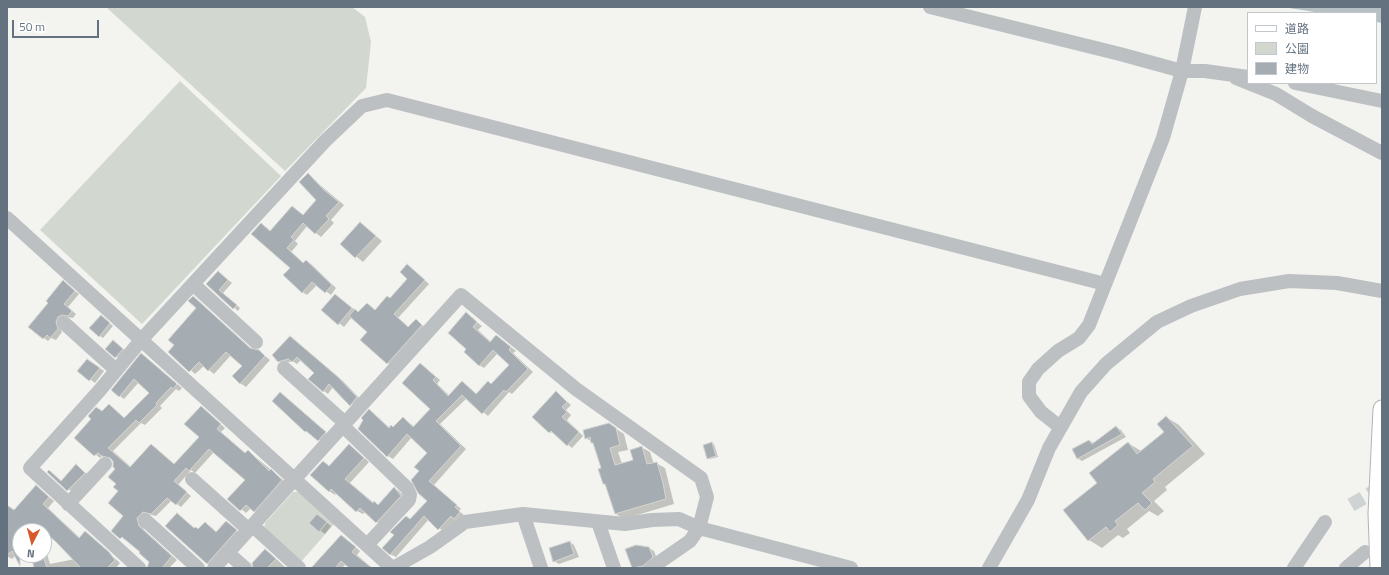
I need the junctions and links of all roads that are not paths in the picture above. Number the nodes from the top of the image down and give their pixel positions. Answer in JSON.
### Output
{"nodes":[{"id":1,"x":930,"y":7,"type":"edge"},
{"id":2,"x":1195,"y":7,"type":"edge"},
{"id":3,"x":1183,"y":66,"type":"junction"},
{"id":4,"x":1224,"y":74,"type":"junction"},
{"id":5,"x":1247,"y":77,"type":"edge"},
{"id":6,"x":1247,"y":83,"type":"edge"},
{"id":7,"x":1250,"y":84,"type":"edge"},
{"id":8,"x":1300,"y":84,"type":"edge"},
{"id":9,"x":1382,"y":101,"type":"edge"},
{"id":10,"x":1382,"y":153,"type":"edge"},
{"id":11,"x":7,"y":218,"type":"edge"},
{"id":12,"x":193,"y":284,"type":"junction"},
{"id":13,"x":1105,"y":284,"type":"junction"},
{"id":14,"x":1382,"y":291,"type":"edge"},
{"id":15,"x":64,"y":323,"type":"dead end"},
{"id":16,"x":142,"y":340,"type":"junction"},
{"id":17,"x":256,"y":342,"type":"dead end"},
{"id":18,"x":284,"y":368,"type":"dead end"},
{"id":19,"x":116,"y":370,"type":"junction"},
{"id":20,"x":1382,"y":409,"type":"edge"},
{"id":21,"x":344,"y":424,"type":"junction"},
{"id":22,"x":1060,"y":427,"type":"junction"},
{"id":23,"x":105,"y":464,"type":"dead end"},
{"id":24,"x":295,"y":478,"type":"junction"},
{"id":25,"x":192,"y":479,"type":"dead end"},
{"id":26,"x":68,"y":504,"type":"junction"},
{"id":27,"x":523,"y":514,"type":"junction"},
{"id":28,"x":145,"y":520,"type":"dead end"},
{"id":29,"x":598,"y":522,"type":"junction"},
{"id":30,"x":1325,"y":522,"type":"dead end"},
{"id":31,"x":251,"y":528,"type":"junction"},
{"id":32,"x":699,"y":528,"type":"junction"},
{"id":33,"x":367,"y":545,"type":"junction"},
{"id":34,"x":1365,"y":552,"type":"dead end"},
{"id":35,"x":228,"y":553,"type":"junction"},
{"id":36,"x":139,"y":568,"type":"edge"},
{"id":37,"x":198,"y":568,"type":"edge"},
{"id":38,"x":214,"y":568,"type":"edge"},
{"id":39,"x":245,"y":568,"type":"edge"},
{"id":40,"x":299,"y":568,"type":"edge"},
{"id":41,"x":392,"y":568,"type":"edge"},
{"id":42,"x":541,"y":568,"type":"edge"},
{"id":43,"x":614,"y":568,"type":"edge"},
{"id":44,"x":651,"y":568,"type":"edge"},
{"id":45,"x":851,"y":568,"type":"edge"},
{"id":46,"x":989,"y":568,"type":"edge"},
{"id":47,"x":1294,"y":568,"type":"edge"},
{"id":48,"x":1346,"y":568,"type":"edge"},
{"id":49,"x":1378,"y":568,"type":"edge"}],
"edges":[{"from":1,"to":3,"type":"street"},
{"from":2,"to":3,"type":"street"},
{"from":3,"to":4,"type":"street"},
{"from":3,"to":13,"type":"street"},
{"from":4,"to":5,"type":"street"},
{"from":4,"to":6,"type":"street"},
{"from":7,"to":10,"type":"street"},
{"from":8,"to":9,"type":"street"},
{"from":11,"to":16,"type":"street"},
{"from":12,"to":13,"type":"street"},
{"from":12,"to":16,"type":"street"},
{"from":12,"to":17,"type":"street"},
{"from":13,"to":22,"type":"street"},
{"from":14,"to":22,"type":"street"},
{"from":15,"to":19,"type":"street"},
{"from":16,"to":19,"type":"street"},
{"from":16,"to":24,"type":"street"},
{"from":18,"to":21,"type":"street"},
{"from":19,"to":26,"type":"street"},
{"from":20,"to":49,"type":"main road"},
{"from":21,"to":24,"type":"street"},
{"from":21,"to":32,"type":"street"},
{"from":21,"to":33,"type":"street"},
{"from":22,"to":46,"type":"street"},
{"from":23,"to":26,"type":"street"},
{"from":24,"to":31,"type":"street"},
{"from":24,"to":33,"type":"street"},
{"from":25,"to":31,"type":"street"},
{"from":26,"to":36,"type":"street"},
{"from":27,"to":29,"type":"street"},
{"from":27,"to":41,"type":"street"},
{"from":27,"to":42,"type":"street"},
{"from":28,"to":37,"type":"street"},
{"from":29,"to":32,"type":"street"},
{"from":29,"to":43,"type":"street"},
{"from":30,"to":47,"type":"street"},
{"from":31,"to":35,"type":"street"},
{"from":31,"to":40,"type":"street"},
{"from":32,"to":44,"type":"street"},
{"from":32,"to":45,"type":"street"},
{"from":33,"to":41,"type":"street"},
{"from":34,"to":48,"type":"street"},
{"from":35,"to":38,"type":"street"},
{"from":35,"to":39,"type":"street"}]}
